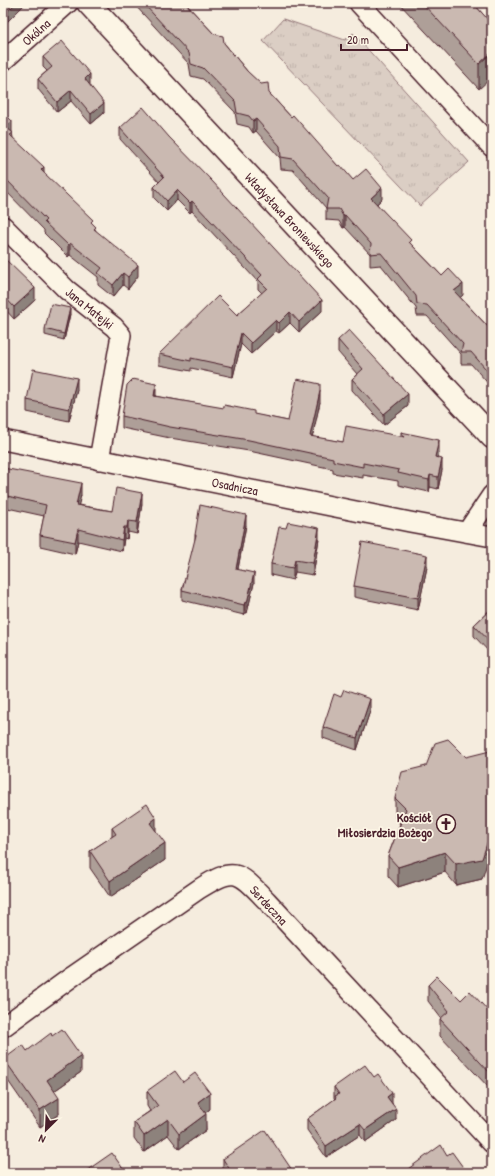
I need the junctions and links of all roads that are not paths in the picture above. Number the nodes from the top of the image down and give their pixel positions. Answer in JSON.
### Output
{"nodes":[{"id":1,"x":68,"y":3,"type":"edge"},
{"id":2,"x":88,"y":3,"type":"edge"},
{"id":3,"x":359,"y":3,"type":"edge"},
{"id":4,"x":3,"y":61,"type":"edge"},
{"id":5,"x":492,"y":147,"type":"edge"},
{"id":6,"x":3,"y":226,"type":"edge"},
{"id":7,"x":492,"y":437,"type":"edge"},
{"id":8,"x":3,"y":440,"type":"edge"},
{"id":9,"x":99,"y":460,"type":"junction"},
{"id":10,"x":492,"y":495,"type":"edge"},
{"id":11,"x":467,"y":532,"type":"junction"},
{"id":12,"x":492,"y":537,"type":"edge"},
{"id":13,"x":3,"y":1027,"type":"edge"},
{"id":14,"x":492,"y":1143,"type":"edge"}],
"edges":[{"from":1,"to":4,"type":"street","name":"Okólna"},
{"from":2,"to":7,"type":"street","name":"Władysława Broniewskiego"},
{"from":3,"to":5,"type":"street"},
{"from":6,"to":9,"type":"street","name":"Jana Matejki"},
{"from":8,"to":9,"type":"street","name":"Osadnicza"},
{"from":9,"to":11,"type":"street","name":"Osadnicza"},
{"from":10,"to":11,"type":"street"},
{"from":11,"to":12,"type":"street","name":"Osadnicza"},
{"from":13,"to":14,"type":"street","name":"Serdeczna"}]}
